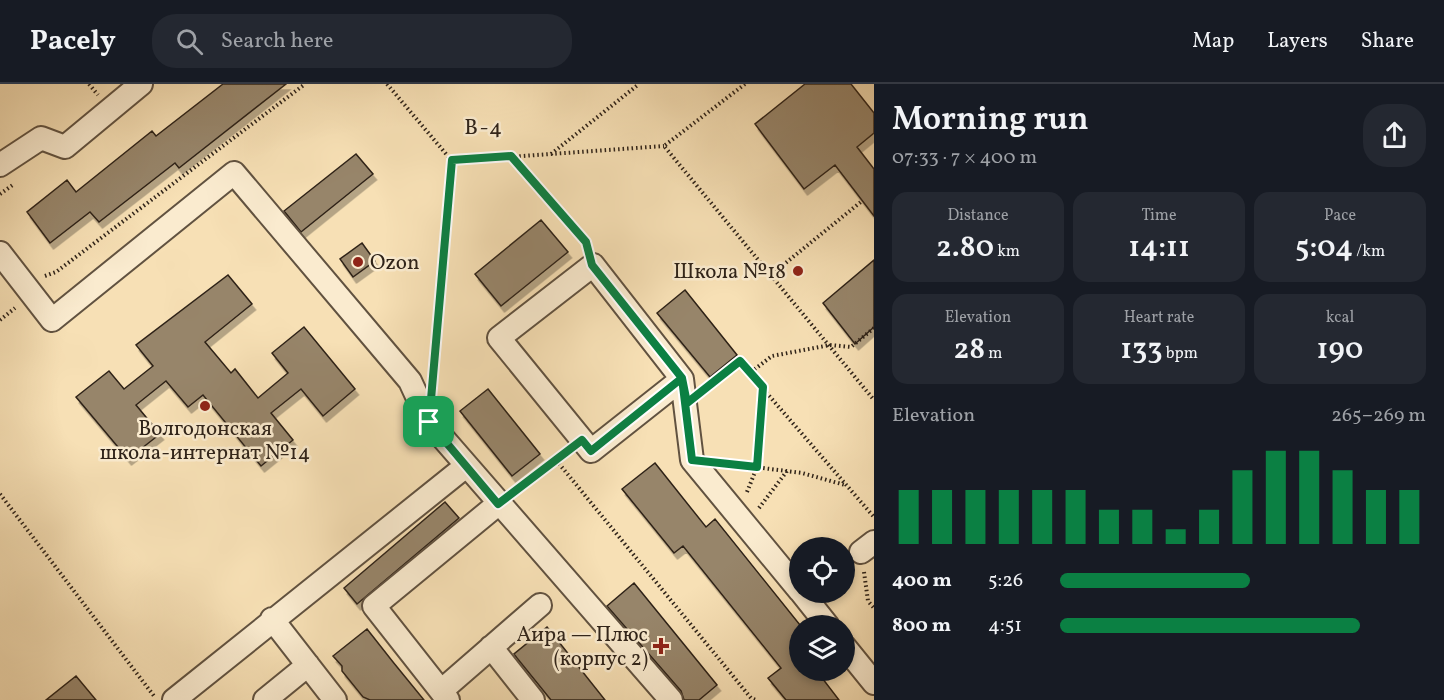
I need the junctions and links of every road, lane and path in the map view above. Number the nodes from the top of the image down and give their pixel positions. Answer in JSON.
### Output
{"nodes":[{"id":1,"x":141,"y":84,"type":"edge"},
{"id":2,"x":305,"y":84,"type":"edge"},
{"id":3,"x":387,"y":84,"type":"edge"},
{"id":4,"x":639,"y":84,"type":"edge"},
{"id":5,"x":745,"y":84,"type":"edge"},
{"id":6,"x":664,"y":146,"type":"junction"},
{"id":7,"x":550,"y":154,"type":"junction"},
{"id":8,"x":511,"y":156,"type":"junction"},
{"id":9,"x":452,"y":160,"type":"junction"},
{"id":10,"x":0,"y":165,"type":"edge"},
{"id":11,"x":862,"y":201,"type":"dead end"},
{"id":12,"x":0,"y":253,"type":"edge"},
{"id":13,"x":592,"y":265,"type":"junction"},
{"id":14,"x":772,"y":274,"type":"junction"},
{"id":15,"x":23,"y":283,"type":"junction"},
{"id":16,"x":874,"y":328,"type":"edge"},
{"id":17,"x":830,"y":345,"type":"junction"},
{"id":18,"x":751,"y":372,"type":"junction"},
{"id":19,"x":682,"y":378,"type":"junction"},
{"id":20,"x":432,"y":386,"type":"dead end"},
{"id":21,"x":763,"y":387,"type":"junction"},
{"id":22,"x":874,"y":400,"type":"edge"},
{"id":23,"x":687,"y":403,"type":"junction"},
{"id":24,"x":582,"y":440,"type":"junction"},
{"id":25,"x":556,"y":460,"type":"junction"},
{"id":26,"x":692,"y":460,"type":"junction"},
{"id":27,"x":466,"y":466,"type":"junction"},
{"id":28,"x":757,"y":467,"type":"junction"},
{"id":29,"x":787,"y":471,"type":"junction"},
{"id":30,"x":846,"y":485,"type":"junction"},
{"id":31,"x":0,"y":494,"type":"edge"},
{"id":32,"x":498,"y":504,"type":"junction"},
{"id":33,"x":873,"y":515,"type":"edge"},
{"id":34,"x":742,"y":520,"type":"junction"},
{"id":35,"x":868,"y":547,"type":"edge"},
{"id":36,"x":789,"y":578,"type":"edge"},
{"id":37,"x":809,"y":603,"type":"edge"},
{"id":38,"x":540,"y":604,"type":"dead end"},
{"id":39,"x":874,"y":608,"type":"edge"},
{"id":40,"x":819,"y":615,"type":"edge"},
{"id":41,"x":272,"y":620,"type":"junction"},
{"id":42,"x":491,"y":647,"type":"junction"},
{"id":43,"x":855,"y":660,"type":"edge"},
{"id":44,"x":308,"y":665,"type":"junction"},
{"id":45,"x":874,"y":683,"type":"edge"},
{"id":46,"x":445,"y":695,"type":"edge"},
{"id":47,"x":157,"y":700,"type":"edge"},
{"id":48,"x":174,"y":700,"type":"edge"},
{"id":49,"x":265,"y":700,"type":"edge"},
{"id":50,"x":335,"y":700,"type":"edge"},
{"id":51,"x":533,"y":700,"type":"edge"},
{"id":52,"x":671,"y":700,"type":"edge"},
{"id":53,"x":756,"y":700,"type":"edge"}],
"edges":[{"from":1,"to":10,"type":"lane"},
{"from":2,"to":15,"type":"path"},
{"from":3,"to":9,"type":"path"},
{"from":4,"to":7,"type":"path"},
{"from":5,"to":6,"type":"path"},
{"from":6,"to":7,"type":"path"},
{"from":6,"to":14,"type":"path"},
{"from":7,"to":8,"type":"path"},
{"from":8,"to":9,"type":"path"},
{"from":8,"to":13,"type":"path"},
{"from":9,"to":20,"type":"path"},
{"from":11,"to":14,"type":"path"},
{"from":12,"to":15,"type":"lane"},
{"from":13,"to":19,"type":"lane"},
{"from":13,"to":24,"type":"lane"},
{"from":14,"to":17,"type":"path"},
{"from":15,"to":27,"type":"lane"},
{"from":16,"to":17,"type":"path"},
{"from":17,"to":18,"type":"path"},
{"from":17,"to":22,"type":"path"},
{"from":18,"to":21,"type":"path"},
{"from":18,"to":23,"type":"path"},
{"from":19,"to":23,"type":"lane"},
{"from":19,"to":24,"type":"lane"},
{"from":21,"to":28,"type":"path"},
{"from":21,"to":30,"type":"path"},
{"from":23,"to":26,"type":"lane"},
{"from":24,"to":25,"type":"path"},
{"from":25,"to":32,"type":"path"},
{"from":25,"to":53,"type":"path"},
{"from":26,"to":28,"type":"path"},
{"from":26,"to":34,"type":"lane"},
{"from":27,"to":32,"type":"lane"},
{"from":27,"to":41,"type":"lane"},
{"from":28,"to":29,"type":"path"},
{"from":28,"to":34,"type":"path"},
{"from":29,"to":30,"type":"path"},
{"from":29,"to":34,"type":"path"},
{"from":30,"to":33,"type":"path"},
{"from":31,"to":47,"type":"path"},
{"from":32,"to":46,"type":"lane"},
{"from":32,"to":52,"type":"lane"},
{"from":34,"to":36,"type":"lane"},
{"from":35,"to":39,"type":"path"},
{"from":37,"to":40,"type":"lane"},
{"from":38,"to":42,"type":"lane"},
{"from":41,"to":44,"type":"lane"},
{"from":41,"to":48,"type":"lane"},
{"from":42,"to":46,"type":"lane"},
{"from":42,"to":51,"type":"lane"},
{"from":43,"to":45,"type":"lane"},
{"from":44,"to":49,"type":"lane"},
{"from":44,"to":50,"type":"lane"}]}
